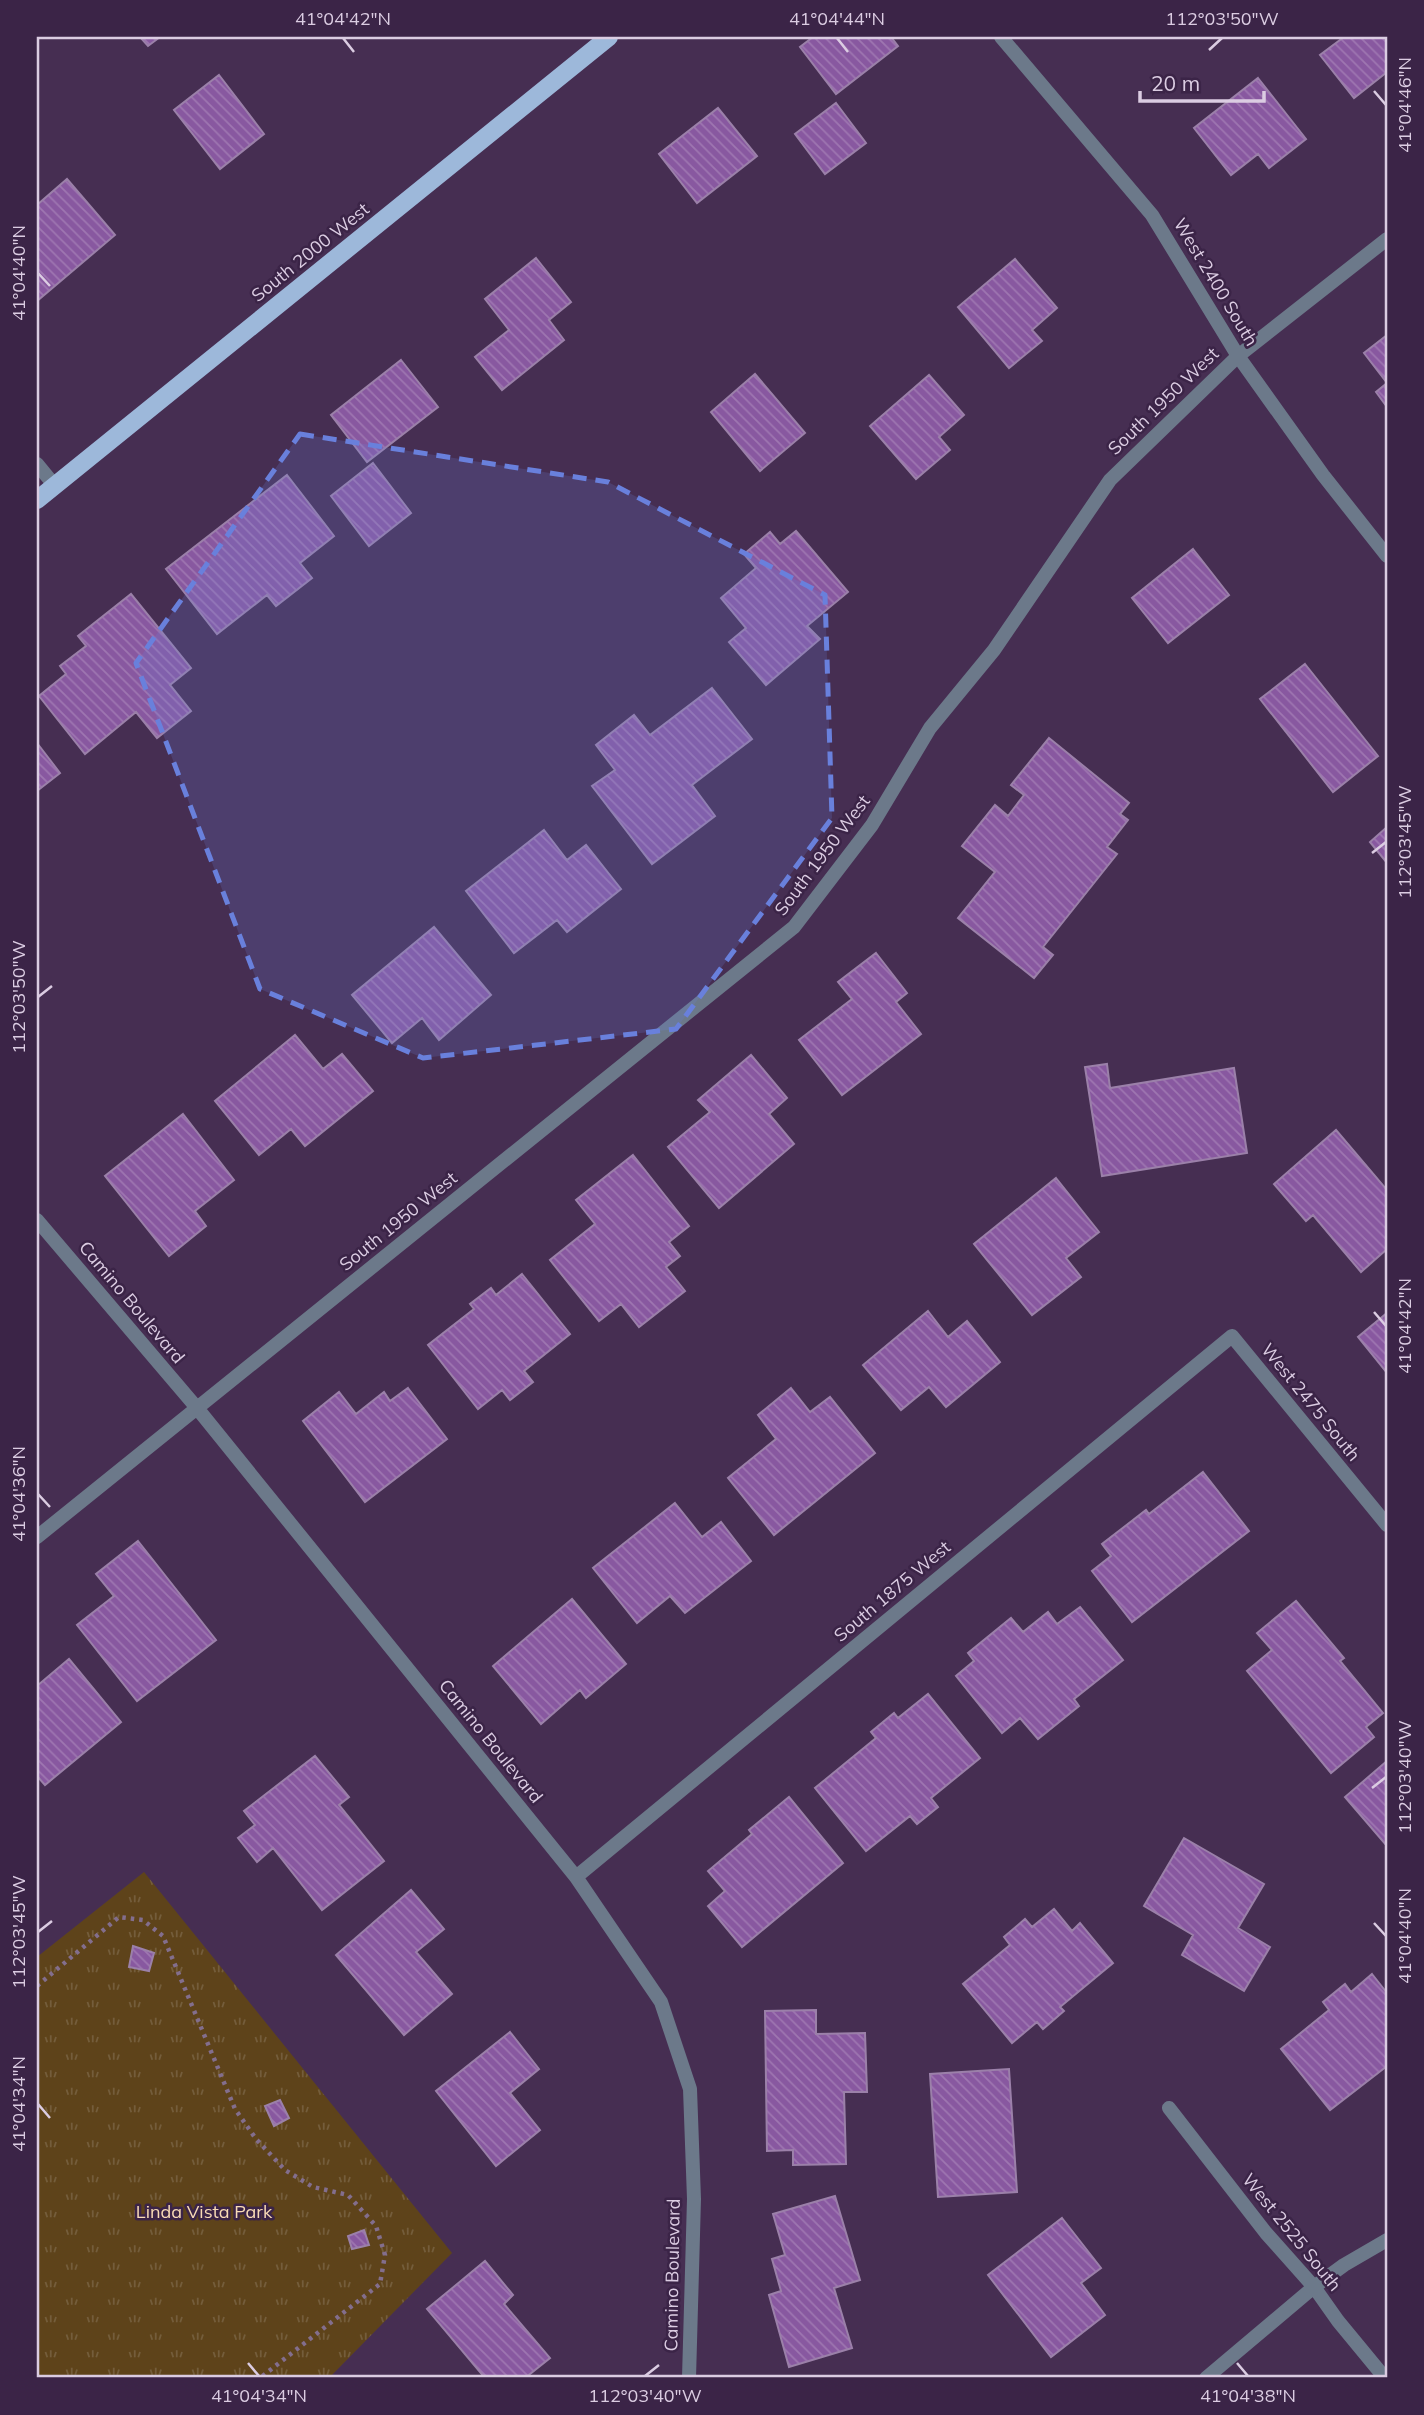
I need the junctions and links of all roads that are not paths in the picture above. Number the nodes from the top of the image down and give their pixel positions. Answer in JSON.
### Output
{"nodes":[{"id":1,"x":609,"y":37,"type":"edge"},
{"id":2,"x":1001,"y":37,"type":"edge"},
{"id":3,"x":1387,"y":239,"type":"edge"},
{"id":4,"x":1238,"y":356,"type":"junction"},
{"id":5,"x":37,"y":464,"type":"edge"},
{"id":6,"x":55,"y":486,"type":"junction"},
{"id":7,"x":37,"y":500,"type":"edge"},
{"id":8,"x":1387,"y":556,"type":"edge"},
{"id":9,"x":37,"y":1220,"type":"edge"},
{"id":10,"x":1232,"y":1336,"type":"joint"},
{"id":11,"x":197,"y":1408,"type":"junction"},
{"id":12,"x":1387,"y":1525,"type":"edge"},
{"id":13,"x":37,"y":1537,"type":"edge"},
{"id":14,"x":576,"y":1877,"type":"junction"},
{"id":15,"x":1169,"y":2108,"type":"dead end"},
{"id":16,"x":1387,"y":2240,"type":"edge"},
{"id":17,"x":1314,"y":2287,"type":"junction"},
{"id":18,"x":689,"y":2378,"type":"edge"},
{"id":19,"x":1206,"y":2378,"type":"edge"},
{"id":20,"x":1385,"y":2378,"type":"edge"}],
"edges":[{"from":1,"to":6,"type":"main road","name":"South 2000 West"},
{"from":2,"to":4,"type":"street","name":"West 2400 South"},
{"from":3,"to":4,"type":"street","name":"South 1950 West"},
{"from":4,"to":8,"type":"street","name":"West 2400 South"},
{"from":4,"to":11,"type":"street","name":"South 1950 West"},
{"from":5,"to":6,"type":"street"},
{"from":6,"to":7,"type":"main road","name":"South 2000 West"},
{"from":9,"to":11,"type":"street","name":"Camino Boulevard"},
{"from":10,"to":12,"type":"street","name":"West 2475 South"},
{"from":10,"to":14,"type":"street","name":"South 1875 West"},
{"from":11,"to":13,"type":"street","name":"South 1950 West"},
{"from":11,"to":14,"type":"street","name":"Camino Boulevard"},
{"from":14,"to":18,"type":"street","name":"Camino Boulevard"},
{"from":15,"to":17,"type":"street","name":"West 2525 South"},
{"from":16,"to":17,"type":"street"},
{"from":17,"to":19,"type":"street"},
{"from":17,"to":20,"type":"street","name":"West 2525 South"}]}
